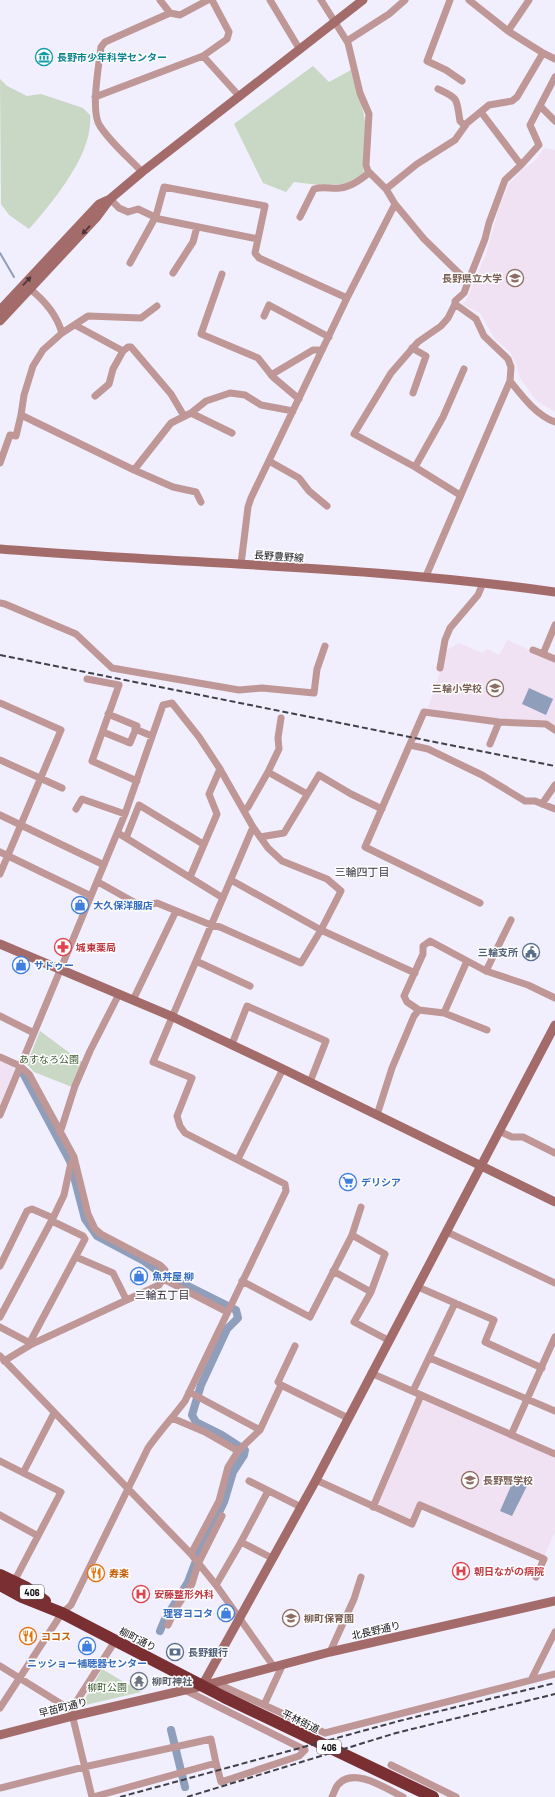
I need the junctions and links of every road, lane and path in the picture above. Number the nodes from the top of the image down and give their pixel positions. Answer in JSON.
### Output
{"nodes":[{"id":1,"x":160,"y":0,"type":"edge"},
{"id":2,"x":208,"y":0,"type":"edge"},
{"id":3,"x":212,"y":0,"type":"edge"},
{"id":4,"x":270,"y":0,"type":"edge"},
{"id":5,"x":321,"y":0,"type":"edge"},
{"id":6,"x":363,"y":0,"type":"edge"},
{"id":7,"x":405,"y":0,"type":"edge"},
{"id":8,"x":450,"y":0,"type":"edge"},
{"id":9,"x":469,"y":0,"type":"edge"},
{"id":10,"x":529,"y":0,"type":"edge"},
{"id":11,"x":170,"y":13,"type":"junction"},
{"id":12,"x":335,"y":22,"type":"junction"},
{"id":13,"x":508,"y":31,"type":"junction"},
{"id":14,"x":347,"y":41,"type":"junction"},
{"id":15,"x":300,"y":50,"type":"junction"},
{"id":16,"x":543,"y":53,"type":"junction"},
{"id":17,"x":203,"y":56,"type":"junction"},
{"id":18,"x":555,"y":59,"type":"edge"},
{"id":19,"x":555,"y":77,"type":"edge"},
{"id":20,"x":462,"y":81,"type":"dead end"},
{"id":21,"x":438,"y":89,"type":"dead end"},
{"id":22,"x":95,"y":97,"type":"junction"},
{"id":23,"x":240,"y":97,"type":"junction"},
{"id":24,"x":540,"y":106,"type":"junction"},
{"id":25,"x":481,"y":112,"type":"junction"},
{"id":26,"x":555,"y":120,"type":"edge"},
{"id":27,"x":465,"y":126,"type":"junction"},
{"id":28,"x":521,"y":166,"type":"junction"},
{"id":29,"x":142,"y":172,"type":"junction"},
{"id":30,"x":369,"y":172,"type":"junction"},
{"id":31,"x":386,"y":189,"type":"junction"},
{"id":32,"x":110,"y":199,"type":"junction"},
{"id":33,"x":395,"y":204,"type":"junction"},
{"id":34,"x":156,"y":216,"type":"junction"},
{"id":35,"x":300,"y":217,"type":"dead end"},
{"id":36,"x":197,"y":227,"type":"junction"},
{"id":37,"x":258,"y":239,"type":"junction"},
{"id":38,"x":130,"y":263,"type":"dead end"},
{"id":39,"x":173,"y":273,"type":"dead end"},
{"id":40,"x":222,"y":274,"type":"dead end"},
{"id":41,"x":468,"y":282,"type":"junction"},
{"id":42,"x":30,"y":289,"type":"junction"},
{"id":43,"x":347,"y":298,"type":"junction"},
{"id":44,"x":455,"y":304,"type":"junction"},
{"id":45,"x":157,"y":306,"type":"dead end"},
{"id":46,"x":0,"y":310,"type":"edge"},
{"id":47,"x":264,"y":316,"type":"dead end"},
{"id":48,"x":0,"y":321,"type":"edge"},
{"id":49,"x":75,"y":325,"type":"junction"},
{"id":50,"x":62,"y":333,"type":"junction"},
{"id":51,"x":328,"y":338,"type":"junction"},
{"id":52,"x":412,"y":348,"type":"junction"},
{"id":53,"x":322,"y":350,"type":"junction"},
{"id":54,"x":123,"y":351,"type":"junction"},
{"id":55,"x":464,"y":369,"type":"dead end"},
{"id":56,"x":271,"y":375,"type":"junction"},
{"id":57,"x":510,"y":381,"type":"junction"},
{"id":58,"x":413,"y":393,"type":"dead end"},
{"id":59,"x":95,"y":396,"type":"dead end"},
{"id":60,"x":299,"y":399,"type":"junction"},
{"id":61,"x":293,"y":411,"type":"junction"},
{"id":62,"x":188,"y":414,"type":"junction"},
{"id":63,"x":21,"y":415,"type":"junction"},
{"id":64,"x":555,"y":422,"type":"edge"},
{"id":65,"x":232,"y":433,"type":"dead end"},
{"id":66,"x":269,"y":461,"type":"junction"},
{"id":67,"x":0,"y":463,"type":"edge"},
{"id":68,"x":415,"y":467,"type":"junction"},
{"id":69,"x":134,"y":470,"type":"junction"},
{"id":70,"x":460,"y":495,"type":"junction"},
{"id":71,"x":201,"y":502,"type":"dead end"},
{"id":72,"x":327,"y":506,"type":"dead end"},
{"id":73,"x":0,"y":549,"type":"edge"},
{"id":74,"x":241,"y":564,"type":"junction"},
{"id":75,"x":426,"y":576,"type":"junction"},
{"id":76,"x":483,"y":583,"type":"junction"},
{"id":77,"x":555,"y":592,"type":"edge"},
{"id":78,"x":0,"y":604,"type":"edge"},
{"id":79,"x":555,"y":625,"type":"edge"},
{"id":80,"x":325,"y":646,"type":"dead end"},
{"id":81,"x":533,"y":650,"type":"dead end"},
{"id":82,"x":543,"y":654,"type":"junction"},
{"id":83,"x":555,"y":659,"type":"edge"},
{"id":84,"x":440,"y":668,"type":"dead end"},
{"id":85,"x":87,"y":679,"type":"dead end"},
{"id":86,"x":0,"y":703,"type":"edge"},
{"id":87,"x":108,"y":714,"type":"junction"},
{"id":88,"x":281,"y":718,"type":"dead end"},
{"id":89,"x":499,"y":722,"type":"junction"},
{"id":90,"x":136,"y":729,"type":"junction"},
{"id":91,"x":555,"y":730,"type":"edge"},
{"id":92,"x":103,"y":732,"type":"junction"},
{"id":93,"x":152,"y":736,"type":"junction"},
{"id":94,"x":490,"y":744,"type":"dead end"},
{"id":95,"x":410,"y":745,"type":"junction"},
{"id":96,"x":0,"y":760,"type":"edge"},
{"id":97,"x":220,"y":769,"type":"junction"},
{"id":98,"x":268,"y":772,"type":"junction"},
{"id":99,"x":40,"y":778,"type":"junction"},
{"id":100,"x":137,"y":781,"type":"junction"},
{"id":101,"x":555,"y":785,"type":"edge"},
{"id":102,"x":62,"y":788,"type":"dead end"},
{"id":103,"x":307,"y":794,"type":"junction"},
{"id":104,"x":542,"y":804,"type":"junction"},
{"id":105,"x":76,"y":809,"type":"dead end"},
{"id":106,"x":382,"y":809,"type":"junction"},
{"id":107,"x":555,"y":809,"type":"edge"},
{"id":108,"x":244,"y":811,"type":"junction"},
{"id":109,"x":125,"y":814,"type":"junction"},
{"id":110,"x":0,"y":815,"type":"edge"},
{"id":111,"x":20,"y":825,"type":"junction"},
{"id":112,"x":253,"y":827,"type":"junction"},
{"id":113,"x":118,"y":833,"type":"junction"},
{"id":114,"x":260,"y":837,"type":"junction"},
{"id":115,"x":126,"y":838,"type":"junction"},
{"id":116,"x":203,"y":844,"type":"junction"},
{"id":117,"x":0,"y":852,"type":"edge"},
{"id":118,"x":7,"y":855,"type":"junction"},
{"id":119,"x":104,"y":865,"type":"junction"},
{"id":120,"x":0,"y":874,"type":"edge"},
{"id":121,"x":190,"y":877,"type":"junction"},
{"id":122,"x":231,"y":880,"type":"junction"},
{"id":123,"x":98,"y":882,"type":"junction"},
{"id":124,"x":91,"y":896,"type":"junction"},
{"id":125,"x":223,"y":898,"type":"junction"},
{"id":126,"x":480,"y":903,"type":"dead end"},
{"id":127,"x":176,"y":911,"type":"junction"},
{"id":128,"x":511,"y":920,"type":"dead end"},
{"id":129,"x":212,"y":925,"type":"junction"},
{"id":130,"x":321,"y":930,"type":"junction"},
{"id":131,"x":0,"y":944,"type":"edge"},
{"id":132,"x":196,"y":961,"type":"junction"},
{"id":133,"x":467,"y":961,"type":"junction"},
{"id":134,"x":61,"y":970,"type":"junction"},
{"id":135,"x":486,"y":971,"type":"junction"},
{"id":136,"x":415,"y":973,"type":"junction"},
{"id":137,"x":250,"y":986,"type":"dead end"},
{"id":138,"x":119,"y":994,"type":"junction"},
{"id":139,"x":555,"y":998,"type":"edge"},
{"id":140,"x":133,"y":1000,"type":"junction"},
{"id":141,"x":419,"y":1010,"type":"junction"},
{"id":142,"x":444,"y":1013,"type":"junction"},
{"id":143,"x":0,"y":1016,"type":"edge"},
{"id":144,"x":173,"y":1016,"type":"junction"},
{"id":145,"x":555,"y":1025,"type":"edge"},
{"id":146,"x":487,"y":1030,"type":"dead end"},
{"id":147,"x":34,"y":1034,"type":"junction"},
{"id":148,"x":232,"y":1044,"type":"junction"},
{"id":149,"x":0,"y":1057,"type":"edge"},
{"id":150,"x":20,"y":1066,"type":"junction"},
{"id":151,"x":283,"y":1069,"type":"junction"},
{"id":152,"x":310,"y":1082,"type":"junction"},
{"id":153,"x":0,"y":1115,"type":"edge"},
{"id":154,"x":377,"y":1115,"type":"junction"},
{"id":155,"x":499,"y":1131,"type":"junction"},
{"id":156,"x":60,"y":1133,"type":"junction"},
{"id":157,"x":555,"y":1153,"type":"edge"},
{"id":158,"x":238,"y":1159,"type":"junction"},
{"id":159,"x":73,"y":1161,"type":"junction"},
{"id":160,"x":480,"y":1167,"type":"junction"},
{"id":161,"x":555,"y":1202,"type":"edge"},
{"id":162,"x":361,"y":1207,"type":"dead end"},
{"id":163,"x":53,"y":1220,"type":"junction"},
{"id":164,"x":447,"y":1232,"type":"junction"},
{"id":165,"x":352,"y":1235,"type":"junction"},
{"id":166,"x":76,"y":1257,"type":"junction"},
{"id":167,"x":0,"y":1266,"type":"edge"},
{"id":168,"x":333,"y":1271,"type":"junction"},
{"id":169,"x":163,"y":1279,"type":"junction"},
{"id":170,"x":242,"y":1281,"type":"junction"},
{"id":171,"x":555,"y":1283,"type":"edge"},
{"id":172,"x":418,"y":1287,"type":"junction"},
{"id":173,"x":371,"y":1292,"type":"junction"},
{"id":174,"x":126,"y":1299,"type":"junction"},
{"id":175,"x":455,"y":1303,"type":"junction"},
{"id":176,"x":228,"y":1309,"type":"junction"},
{"id":177,"x":0,"y":1317,"type":"edge"},
{"id":178,"x":0,"y":1327,"type":"edge"},
{"id":179,"x":555,"y":1337,"type":"edge"},
{"id":180,"x":388,"y":1340,"type":"junction"},
{"id":181,"x":31,"y":1343,"type":"junction"},
{"id":182,"x":295,"y":1346,"type":"dead end"},
{"id":183,"x":2,"y":1358,"type":"edge"},
{"id":184,"x":430,"y":1358,"type":"junction"},
{"id":185,"x":542,"y":1368,"type":"junction"},
{"id":186,"x":371,"y":1372,"type":"junction"},
{"id":187,"x":281,"y":1385,"type":"junction"},
{"id":188,"x":413,"y":1391,"type":"junction"},
{"id":189,"x":194,"y":1395,"type":"junction"},
{"id":190,"x":421,"y":1395,"type":"junction"},
{"id":191,"x":527,"y":1400,"type":"junction"},
{"id":192,"x":555,"y":1411,"type":"edge"},
{"id":193,"x":54,"y":1413,"type":"junction"},
{"id":194,"x":172,"y":1418,"type":"junction"},
{"id":195,"x":348,"y":1418,"type":"junction"},
{"id":196,"x":260,"y":1430,"type":"junction"},
{"id":197,"x":511,"y":1435,"type":"junction"},
{"id":198,"x":241,"y":1449,"type":"junction"},
{"id":199,"x":555,"y":1454,"type":"edge"},
{"id":200,"x":0,"y":1462,"type":"edge"},
{"id":201,"x":23,"y":1473,"type":"junction"},
{"id":202,"x":316,"y":1480,"type":"junction"},
{"id":203,"x":249,"y":1481,"type":"dead end"},
{"id":204,"x":127,"y":1489,"type":"junction"},
{"id":205,"x":268,"y":1491,"type":"junction"},
{"id":206,"x":301,"y":1507,"type":"junction"},
{"id":207,"x":373,"y":1507,"type":"junction"},
{"id":208,"x":0,"y":1515,"type":"edge"},
{"id":209,"x":222,"y":1516,"type":"dead end"},
{"id":210,"x":38,"y":1536,"type":"junction"},
{"id":211,"x":241,"y":1542,"type":"junction"},
{"id":212,"x":272,"y":1558,"type":"junction"},
{"id":213,"x":195,"y":1559,"type":"junction"},
{"id":214,"x":0,"y":1574,"type":"edge"},
{"id":215,"x":361,"y":1577,"type":"dead end"},
{"id":216,"x":536,"y":1577,"type":"dead end"},
{"id":217,"x":13,"y":1582,"type":"junction"},
{"id":218,"x":0,"y":1585,"type":"edge"},
{"id":219,"x":216,"y":1585,"type":"junction"},
{"id":220,"x":555,"y":1601,"type":"edge"},
{"id":221,"x":62,"y":1613,"type":"junction"},
{"id":222,"x":239,"y":1618,"type":"junction"},
{"id":223,"x":168,"y":1625,"type":"dead end"},
{"id":224,"x":555,"y":1632,"type":"edge"},
{"id":225,"x":115,"y":1641,"type":"junction"},
{"id":226,"x":330,"y":1652,"type":"junction"},
{"id":227,"x":278,"y":1665,"type":"junction"},
{"id":228,"x":0,"y":1666,"type":"edge"},
{"id":229,"x":555,"y":1674,"type":"edge"},
{"id":230,"x":19,"y":1678,"type":"junction"},
{"id":231,"x":531,"y":1680,"type":"junction"},
{"id":232,"x":216,"y":1683,"type":"junction"},
{"id":233,"x":202,"y":1686,"type":"junction"},
{"id":234,"x":185,"y":1690,"type":"junction"},
{"id":235,"x":264,"y":1705,"type":"junction"},
{"id":236,"x":0,"y":1708,"type":"edge"},
{"id":237,"x":72,"y":1713,"type":"junction"},
{"id":238,"x":0,"y":1735,"type":"edge"},
{"id":239,"x":216,"y":1763,"type":"junction"},
{"id":240,"x":391,"y":1765,"type":"dead end"},
{"id":241,"x":84,"y":1767,"type":"junction"},
{"id":242,"x":0,"y":1788,"type":"edge"},
{"id":243,"x":92,"y":1797,"type":"edge"},
{"id":244,"x":332,"y":1797,"type":"edge"},
{"id":245,"x":403,"y":1797,"type":"edge"},
{"id":246,"x":433,"y":1797,"type":"edge"},
{"id":247,"x":456,"y":1797,"type":"edge"}],
"edges":[{"from":1,"to":11,"type":"street"},
{"from":2,"to":11,"type":"street"},
{"from":3,"to":17,"type":"street"},
{"from":4,"to":15,"type":"street"},
{"from":5,"to":12,"type":"street"},
{"from":6,"to":12,"type":"street"},
{"from":7,"to":14,"type":"street"},
{"from":8,"to":20,"type":"street"},
{"from":9,"to":13,"type":"street"},
{"from":10,"to":13,"type":"street"},
{"from":11,"to":22,"type":"street"},
{"from":12,"to":14,"type":"street"},
{"from":12,"to":15,"type":"street"},
{"from":13,"to":16,"type":"street"},
{"from":14,"to":30,"type":"street"},
{"from":15,"to":23,"type":"street"},
{"from":16,"to":18,"type":"street"},
{"from":16,"to":25,"type":"street"},
{"from":17,"to":22,"type":"street"},
{"from":17,"to":23,"type":"street"},
{"from":19,"to":24,"type":"street"},
{"from":21,"to":27,"type":"street"},
{"from":22,"to":29,"type":"street"},
{"from":23,"to":29,"type":"street"},
{"from":24,"to":26,"type":"street"},
{"from":24,"to":28,"type":"street"},
{"from":25,"to":27,"type":"street"},
{"from":25,"to":28,"type":"street"},
{"from":27,"to":31,"type":"street"},
{"from":28,"to":41,"type":"street"},
{"from":29,"to":32,"type":"street"},
{"from":30,"to":31,"type":"street"},
{"from":30,"to":35,"type":"street"},
{"from":31,"to":33,"type":"street"},
{"from":32,"to":34,"type":"street"},
{"from":32,"to":42,"type":"street","one_way":true},
{"from":46,"to":32,"type":"street","one_way":true},
{"from":33,"to":41,"type":"street"},
{"from":33,"to":43,"type":"street"},
{"from":34,"to":36,"type":"street"},
{"from":34,"to":37,"type":"street"},
{"from":34,"to":38,"type":"street"},
{"from":36,"to":37,"type":"street"},
{"from":36,"to":39,"type":"street"},
{"from":37,"to":43,"type":"street"},
{"from":40,"to":56,"type":"street"},
{"from":41,"to":44,"type":"street"},
{"from":42,"to":48,"type":"street"},
{"from":42,"to":50,"type":"street"},
{"from":43,"to":51,"type":"street"},
{"from":44,"to":52,"type":"street"},
{"from":44,"to":57,"type":"street"},
{"from":45,"to":49,"type":"street"},
{"from":47,"to":51,"type":"street"},
{"from":49,"to":50,"type":"street"},
{"from":49,"to":54,"type":"street"},
{"from":50,"to":63,"type":"street"},
{"from":51,"to":53,"type":"street"},
{"from":52,"to":58,"type":"street"},
{"from":52,"to":68,"type":"street"},
{"from":53,"to":56,"type":"street"},
{"from":53,"to":60,"type":"street"},
{"from":54,"to":59,"type":"street"},
{"from":54,"to":62,"type":"street"},
{"from":55,"to":68,"type":"street"},
{"from":56,"to":60,"type":"street"},
{"from":57,"to":64,"type":"street"},
{"from":57,"to":70,"type":"street"},
{"from":60,"to":61,"type":"street"},
{"from":61,"to":62,"type":"street"},
{"from":61,"to":66,"type":"street"},
{"from":62,"to":65,"type":"street"},
{"from":62,"to":69,"type":"street"},
{"from":63,"to":67,"type":"street"},
{"from":63,"to":69,"type":"street"},
{"from":66,"to":72,"type":"street"},
{"from":66,"to":74,"type":"street"},
{"from":68,"to":70,"type":"street"},
{"from":69,"to":71,"type":"street"},
{"from":70,"to":75,"type":"street"},
{"from":73,"to":74,"type":"street","name":"長野豊野線"},
{"from":74,"to":75,"type":"street","name":"長野豊野線"},
{"from":75,"to":76,"type":"street","name":"長野豊野線"},
{"from":76,"to":77,"type":"street","name":"長野豊野線"},
{"from":76,"to":84,"type":"street"},
{"from":78,"to":80,"type":"street"},
{"from":79,"to":82,"type":"street"},
{"from":81,"to":82,"type":"street"},
{"from":82,"to":83,"type":"street"},
{"from":85,"to":87,"type":"street"},
{"from":86,"to":99,"type":"street"},
{"from":87,"to":90,"type":"street"},
{"from":87,"to":92,"type":"street"},
{"from":88,"to":98,"type":"street"},
{"from":89,"to":91,"type":"street"},
{"from":89,"to":94,"type":"street"},
{"from":89,"to":95,"type":"street"},
{"from":90,"to":92,"type":"street"},
{"from":90,"to":93,"type":"street"},
{"from":92,"to":100,"type":"street"},
{"from":93,"to":97,"type":"street"},
{"from":93,"to":100,"type":"street"},
{"from":95,"to":104,"type":"street"},
{"from":95,"to":106,"type":"street"},
{"from":96,"to":99,"type":"street"},
{"from":97,"to":108,"type":"street"},
{"from":97,"to":116,"type":"street"},
{"from":98,"to":103,"type":"street"},
{"from":98,"to":108,"type":"street"},
{"from":99,"to":102,"type":"street"},
{"from":99,"to":111,"type":"street"},
{"from":100,"to":109,"type":"street"},
{"from":101,"to":104,"type":"street"},
{"from":103,"to":106,"type":"street"},
{"from":103,"to":114,"type":"street"},
{"from":104,"to":107,"type":"street"},
{"from":105,"to":109,"type":"street"},
{"from":106,"to":126,"type":"street"},
{"from":108,"to":112,"type":"street"},
{"from":109,"to":113,"type":"street"},
{"from":110,"to":111,"type":"street"},
{"from":111,"to":118,"type":"street"},
{"from":111,"to":119,"type":"street"},
{"from":112,"to":114,"type":"street"},
{"from":112,"to":122,"type":"street"},
{"from":113,"to":115,"type":"street"},
{"from":113,"to":119,"type":"street"},
{"from":114,"to":130,"type":"street"},
{"from":115,"to":116,"type":"street"},
{"from":115,"to":121,"type":"street"},
{"from":116,"to":121,"type":"street"},
{"from":117,"to":118,"type":"street"},
{"from":118,"to":120,"type":"street"},
{"from":118,"to":124,"type":"street"},
{"from":119,"to":123,"type":"street"},
{"from":121,"to":125,"type":"street"},
{"from":122,"to":125,"type":"street"},
{"from":122,"to":130,"type":"street"},
{"from":123,"to":124,"type":"street"},
{"from":123,"to":127,"type":"street"},
{"from":124,"to":134,"type":"street"},
{"from":125,"to":129,"type":"street"},
{"from":127,"to":129,"type":"street"},
{"from":127,"to":140,"type":"street"},
{"from":128,"to":135,"type":"street"},
{"from":129,"to":130,"type":"street"},
{"from":129,"to":132,"type":"street"},
{"from":130,"to":136,"type":"street"},
{"from":131,"to":134,"type":"street"},
{"from":132,"to":137,"type":"street"},
{"from":132,"to":144,"type":"street"},
{"from":133,"to":135,"type":"street"},
{"from":133,"to":136,"type":"street"},
{"from":133,"to":142,"type":"street"},
{"from":134,"to":138,"type":"street"},
{"from":134,"to":147,"type":"street"},
{"from":135,"to":139,"type":"street"},
{"from":136,"to":141,"type":"street"},
{"from":138,"to":140,"type":"street"},
{"from":138,"to":156,"type":"street"},
{"from":140,"to":144,"type":"street"},
{"from":141,"to":142,"type":"street"},
{"from":141,"to":154,"type":"street"},
{"from":142,"to":146,"type":"street"},
{"from":143,"to":147,"type":"street"},
{"from":144,"to":148,"type":"street"},
{"from":144,"to":158,"type":"street"},
{"from":145,"to":155,"type":"street"},
{"from":147,"to":150,"type":"street"},
{"from":148,"to":151,"type":"street"},
{"from":148,"to":152,"type":"street"},
{"from":149,"to":150,"type":"street"},
{"from":150,"to":153,"type":"street"},
{"from":150,"to":156,"type":"street"},
{"from":151,"to":152,"type":"street"},
{"from":151,"to":158,"type":"street"},
{"from":152,"to":154,"type":"street"},
{"from":154,"to":160,"type":"street"},
{"from":155,"to":157,"type":"street"},
{"from":155,"to":160,"type":"street"},
{"from":156,"to":159,"type":"street"},
{"from":158,"to":170,"type":"street"},
{"from":159,"to":163,"type":"street"},
{"from":159,"to":169,"type":"street"},
{"from":160,"to":161,"type":"street"},
{"from":160,"to":164,"type":"street"},
{"from":162,"to":165,"type":"street"},
{"from":163,"to":166,"type":"street"},
{"from":163,"to":167,"type":"street"},
{"from":163,"to":177,"type":"street"},
{"from":164,"to":171,"type":"street"},
{"from":164,"to":172,"type":"street"},
{"from":165,"to":168,"type":"street"},
{"from":165,"to":173,"type":"street"},
{"from":166,"to":174,"type":"street"},
{"from":166,"to":181,"type":"street"},
{"from":168,"to":170,"type":"street"},
{"from":168,"to":173,"type":"street"},
{"from":169,"to":174,"type":"street"},
{"from":169,"to":176,"type":"street"},
{"from":170,"to":176,"type":"street"},
{"from":172,"to":175,"type":"street"},
{"from":172,"to":180,"type":"street"},
{"from":173,"to":180,"type":"street"},
{"from":174,"to":181,"type":"street"},
{"from":175,"to":184,"type":"street"},
{"from":175,"to":185,"type":"street"},
{"from":176,"to":189,"type":"street"},
{"from":178,"to":181,"type":"street"},
{"from":179,"to":185,"type":"street"},
{"from":180,"to":186,"type":"street"},
{"from":181,"to":183,"type":"street"},
{"from":182,"to":187,"type":"street"},
{"from":183,"to":193,"type":"street"},
{"from":184,"to":188,"type":"street"},
{"from":184,"to":191,"type":"street"},
{"from":185,"to":191,"type":"street"},
{"from":186,"to":188,"type":"street"},
{"from":186,"to":195,"type":"street"},
{"from":187,"to":195,"type":"street"},
{"from":187,"to":196,"type":"street"},
{"from":188,"to":190,"type":"street"},
{"from":189,"to":194,"type":"street"},
{"from":189,"to":196,"type":"street"},
{"from":190,"to":197,"type":"street"},
{"from":190,"to":207,"type":"street"},
{"from":191,"to":192,"type":"street"},
{"from":191,"to":197,"type":"street"},
{"from":193,"to":201,"type":"street"},
{"from":193,"to":204,"type":"street"},
{"from":194,"to":198,"type":"street"},
{"from":194,"to":204,"type":"street"},
{"from":195,"to":202,"type":"street"},
{"from":196,"to":198,"type":"street"},
{"from":197,"to":199,"type":"street"},
{"from":198,"to":213,"type":"street"},
{"from":200,"to":201,"type":"street"},
{"from":201,"to":210,"type":"street"},
{"from":202,"to":206,"type":"street"},
{"from":202,"to":207,"type":"street"},
{"from":203,"to":205,"type":"street"},
{"from":204,"to":213,"type":"street"},
{"from":204,"to":221,"type":"street"},
{"from":205,"to":206,"type":"street"},
{"from":205,"to":211,"type":"street"},
{"from":206,"to":212,"type":"street"},
{"from":207,"to":216,"type":"street"},
{"from":208,"to":210,"type":"street"},
{"from":209,"to":213,"type":"street"},
{"from":210,"to":217,"type":"street"},
{"from":211,"to":212,"type":"street"},
{"from":211,"to":219,"type":"street"},
{"from":212,"to":222,"type":"street"},
{"from":213,"to":219,"type":"street"},
{"from":213,"to":223,"type":"street"},
{"from":214,"to":217,"type":"highway","name":"柳町通り","number":"406"},
{"from":215,"to":226,"type":"street"},
{"from":217,"to":221,"type":"highway","name":"柳町通り","number":"406"},
{"from":218,"to":221,"type":"highway","name":"柳町通り","number":"406"},
{"from":219,"to":222,"type":"street"},
{"from":220,"to":226,"type":"street","name":"北長野通り"},
{"from":221,"to":225,"type":"highway","name":"柳町通り","number":"406"},
{"from":221,"to":230,"type":"street"},
{"from":222,"to":227,"type":"street"},
{"from":222,"to":233,"type":"street"},
{"from":224,"to":231,"type":"street"},
{"from":225,"to":233,"type":"highway","name":"柳町通り","number":"406"},
{"from":225,"to":237,"type":"street"},
{"from":226,"to":227,"type":"street","name":"北長野通り"},
{"from":227,"to":232,"type":"street","name":"北長野通り"},
{"from":227,"to":235,"type":"street"},
{"from":228,"to":230,"type":"street"},
{"from":229,"to":231,"type":"street"},
{"from":230,"to":236,"type":"street"},
{"from":230,"to":237,"type":"street"},
{"from":231,"to":235,"type":"street"},
{"from":232,"to":233,"type":"street","name":"北長野通り"},
{"from":232,"to":235,"type":"street"},
{"from":233,"to":234,"type":"street","name":"早苗町通り"},
{"from":233,"to":246,"type":"highway","name":"平林街道","number":"406"},
{"from":234,"to":237,"type":"street","name":"早苗町通り"},
{"from":234,"to":239,"type":"street"},
{"from":237,"to":238,"type":"street","name":"早苗町通り"},
{"from":237,"to":241,"type":"street"},
{"from":239,"to":241,"type":"street"},
{"from":239,"to":243,"type":"street"},
{"from":240,"to":247,"type":"street"},
{"from":241,"to":242,"type":"street"},
{"from":241,"to":243,"type":"street"},
{"from":244,"to":245,"type":"street"}]}
